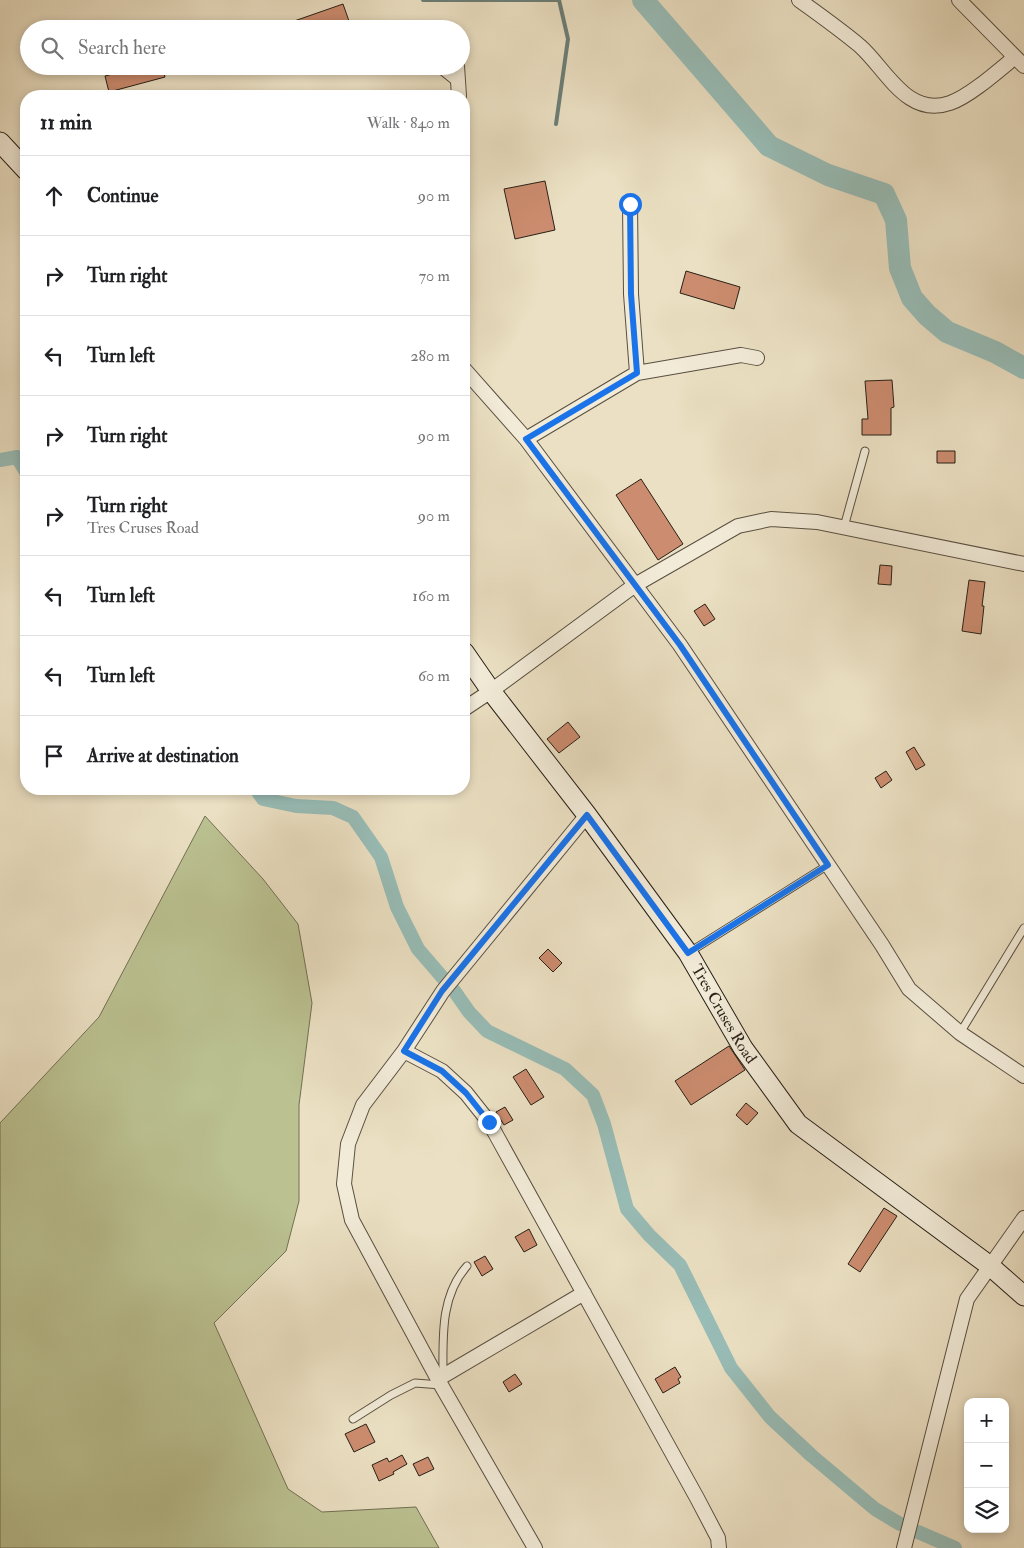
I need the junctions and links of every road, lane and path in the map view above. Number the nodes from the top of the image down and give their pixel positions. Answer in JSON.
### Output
{"nodes":[{"id":1,"x":799,"y":0,"type":"edge"},
{"id":2,"x":959,"y":0,"type":"edge"},
{"id":3,"x":1020,"y":62,"type":"edge"},
{"id":4,"x":444,"y":75,"type":"edge"},
{"id":5,"x":458,"y":75,"type":"edge"},
{"id":6,"x":458,"y":90,"type":"edge"},
{"id":7,"x":459,"y":90,"type":"edge"},
{"id":8,"x":0,"y":142,"type":"edge"},
{"id":9,"x":20,"y":164,"type":"edge"},
{"id":10,"x":630,"y":204,"type":"dead end"},
{"id":11,"x":757,"y":358,"type":"dead end"},
{"id":12,"x":637,"y":373,"type":"junction"},
{"id":13,"x":470,"y":376,"type":"edge"},
{"id":14,"x":526,"y":439,"type":"junction"},
{"id":15,"x":865,"y":451,"type":"dead end"},
{"id":16,"x":844,"y":527,"type":"junction"},
{"id":17,"x":1024,"y":564,"type":"edge"},
{"id":18,"x":635,"y":585,"type":"junction"},
{"id":19,"x":470,"y":661,"type":"edge"},
{"id":20,"x":491,"y":691,"type":"junction"},
{"id":21,"x":470,"y":705,"type":"edge"},
{"id":22,"x":587,"y":815,"type":"junction"},
{"id":23,"x":828,"y":865,"type":"junction"},
{"id":24,"x":1024,"y":928,"type":"edge"},
{"id":25,"x":688,"y":953,"type":"junction"},
{"id":26,"x":960,"y":1033,"type":"junction"},
{"id":27,"x":404,"y":1051,"type":"junction"},
{"id":28,"x":1024,"y":1076,"type":"edge"},
{"id":29,"x":1024,"y":1218,"type":"edge"},
{"id":30,"x":467,"y":1266,"type":"dead end"},
{"id":31,"x":990,"y":1266,"type":"junction"},
{"id":32,"x":584,"y":1293,"type":"junction"},
{"id":33,"x":1024,"y":1296,"type":"edge"},
{"id":34,"x":440,"y":1380,"type":"junction"},
{"id":35,"x":353,"y":1419,"type":"dead end"},
{"id":36,"x":535,"y":1548,"type":"edge"},
{"id":37,"x":719,"y":1548,"type":"edge"},
{"id":38,"x":904,"y":1548,"type":"edge"}],
"edges":[{"from":1,"to":3,"type":"street"},
{"from":2,"to":3,"type":"street"},
{"from":4,"to":6,"type":"lane"},
{"from":5,"to":7,"type":"street"},
{"from":8,"to":9,"type":"main road"},
{"from":10,"to":12,"type":"street"},
{"from":11,"to":12,"type":"street"},
{"from":12,"to":14,"type":"street"},
{"from":13,"to":14,"type":"street"},
{"from":14,"to":18,"type":"street"},
{"from":15,"to":16,"type":"lane"},
{"from":16,"to":17,"type":"street"},
{"from":16,"to":18,"type":"street"},
{"from":18,"to":20,"type":"street"},
{"from":18,"to":23,"type":"street"},
{"from":19,"to":20,"type":"main road","name":"Tres Cruses Road"},
{"from":20,"to":21,"type":"street"},
{"from":20,"to":22,"type":"main road","name":"Tres Cruses Road"},
{"from":22,"to":25,"type":"main road","name":"Tres Cruses Road"},
{"from":22,"to":27,"type":"street"},
{"from":23,"to":25,"type":"lane"},
{"from":23,"to":26,"type":"street"},
{"from":24,"to":26,"type":"lane"},
{"from":25,"to":31,"type":"main road","name":"Tres Cruses Road"},
{"from":26,"to":28,"type":"street"},
{"from":27,"to":32,"type":"street"},
{"from":27,"to":34,"type":"street"},
{"from":29,"to":31,"type":"street"},
{"from":30,"to":34,"type":"lane"},
{"from":31,"to":33,"type":"main road","name":"Tres Cruses Road"},
{"from":31,"to":38,"type":"street"},
{"from":32,"to":34,"type":"street"},
{"from":32,"to":37,"type":"street"},
{"from":34,"to":35,"type":"lane"},
{"from":34,"to":36,"type":"street"}]}
